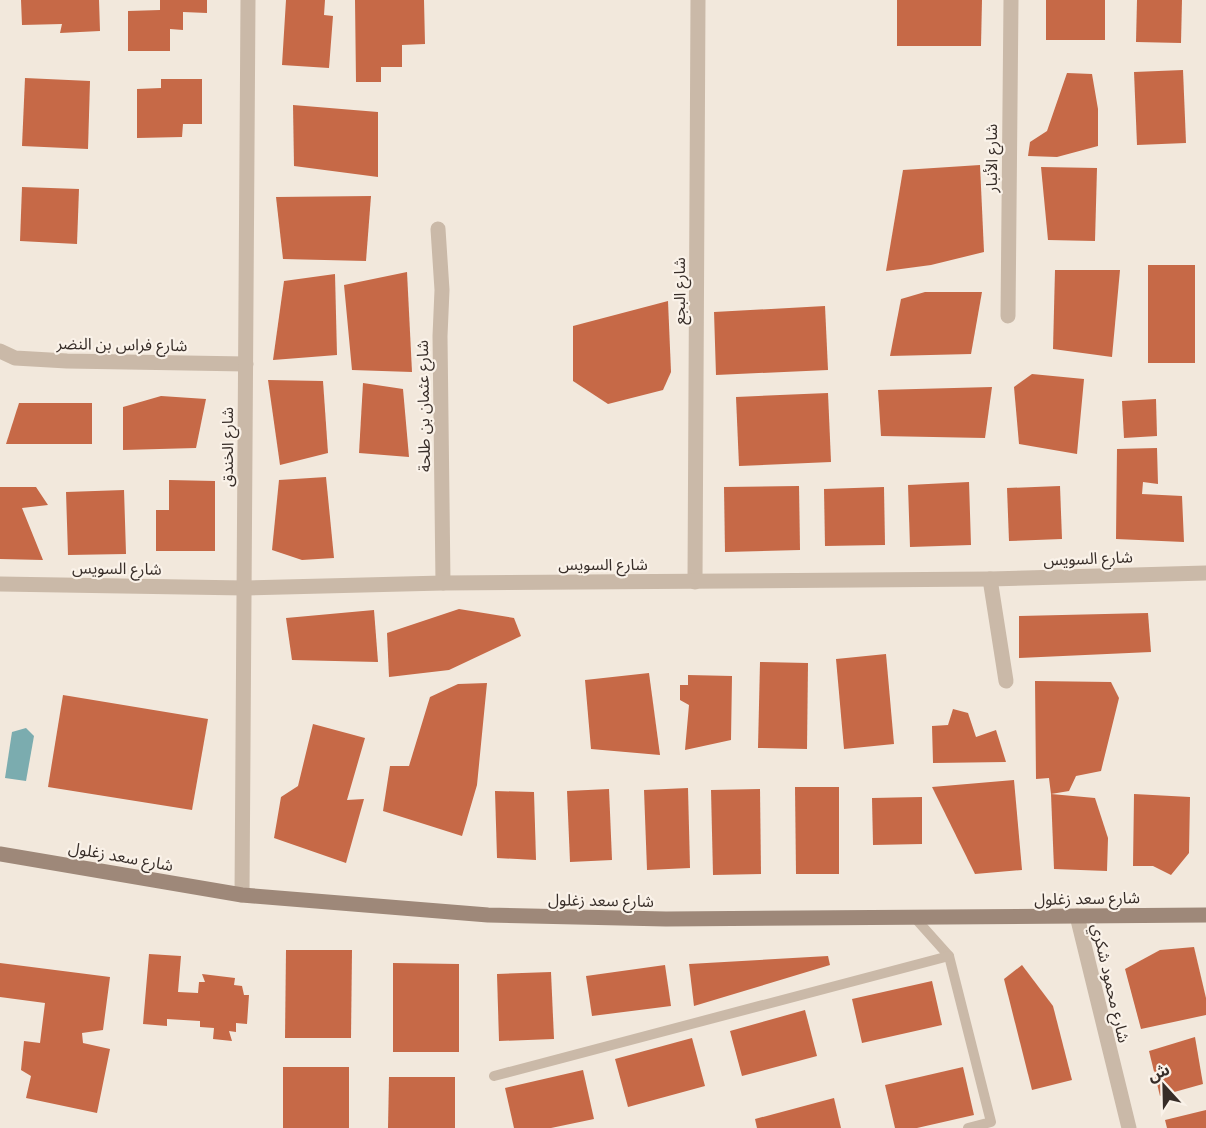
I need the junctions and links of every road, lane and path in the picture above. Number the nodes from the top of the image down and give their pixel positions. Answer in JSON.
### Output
{"nodes":[{"id":1,"x":248,"y":0,"type":"edge"},
{"id":2,"x":698,"y":0,"type":"edge"},
{"id":3,"x":1011,"y":0,"type":"edge"},
{"id":4,"x":438,"y":229,"type":"dead end"},
{"id":5,"x":1008,"y":316,"type":"dead end"},
{"id":6,"x":0,"y":351,"type":"edge"},
{"id":7,"x":246,"y":364,"type":"junction"},
{"id":8,"x":1206,"y":573,"type":"edge"},
{"id":9,"x":990,"y":579,"type":"junction"},
{"id":10,"x":695,"y":582,"type":"junction"},
{"id":11,"x":443,"y":583,"type":"junction"},
{"id":12,"x":0,"y":584,"type":"edge"},
{"id":13,"x":245,"y":588,"type":"junction"},
{"id":14,"x":1006,"y":681,"type":"dead end"},
{"id":15,"x":0,"y":854,"type":"edge"},
{"id":16,"x":242,"y":895,"type":"junction"},
{"id":17,"x":1206,"y":915,"type":"edge"},
{"id":18,"x":1077,"y":916,"type":"junction"},
{"id":19,"x":915,"y":918,"type":"junction"},
{"id":20,"x":948,"y":956,"type":"junction"},
{"id":21,"x":494,"y":1076,"type":"dead end"},
{"id":22,"x":968,"y":1128,"type":"edge"},
{"id":23,"x":1129,"y":1128,"type":"edge"}],
"edges":[{"from":1,"to":7,"type":"street","name":"شارع الخندق"},
{"from":2,"to":10,"type":"street","name":"شارع البجع"},
{"from":3,"to":5,"type":"street","name":"شارع الأنبار"},
{"from":4,"to":11,"type":"street","name":"شارع عثمان بن طلحة"},
{"from":6,"to":7,"type":"street","name":"شارع فراس بن النضر"},
{"from":7,"to":13,"type":"street","name":"شارع الخندق"},
{"from":8,"to":9,"type":"street","name":"شارع السويس"},
{"from":9,"to":10,"type":"street","name":"شارع السويس"},
{"from":9,"to":14,"type":"street"},
{"from":10,"to":11,"type":"street","name":"شارع السويس"},
{"from":11,"to":13,"type":"street","name":"شارع السويس"},
{"from":12,"to":13,"type":"street","name":"شارع السويس"},
{"from":13,"to":16,"type":"street","name":"شارع الخندق"},
{"from":15,"to":16,"type":"main road","name":"شارع سعد زغلول"},
{"from":16,"to":19,"type":"main road","name":"شارع سعد زغلول"},
{"from":17,"to":18,"type":"main road","name":"شارع سعد زغلول"},
{"from":18,"to":19,"type":"main road","name":"شارع سعد زغلول"},
{"from":18,"to":23,"type":"street","name":"شارع محمود شكري"},
{"from":19,"to":20,"type":"lane"},
{"from":20,"to":21,"type":"lane"},
{"from":20,"to":22,"type":"lane"}]}
